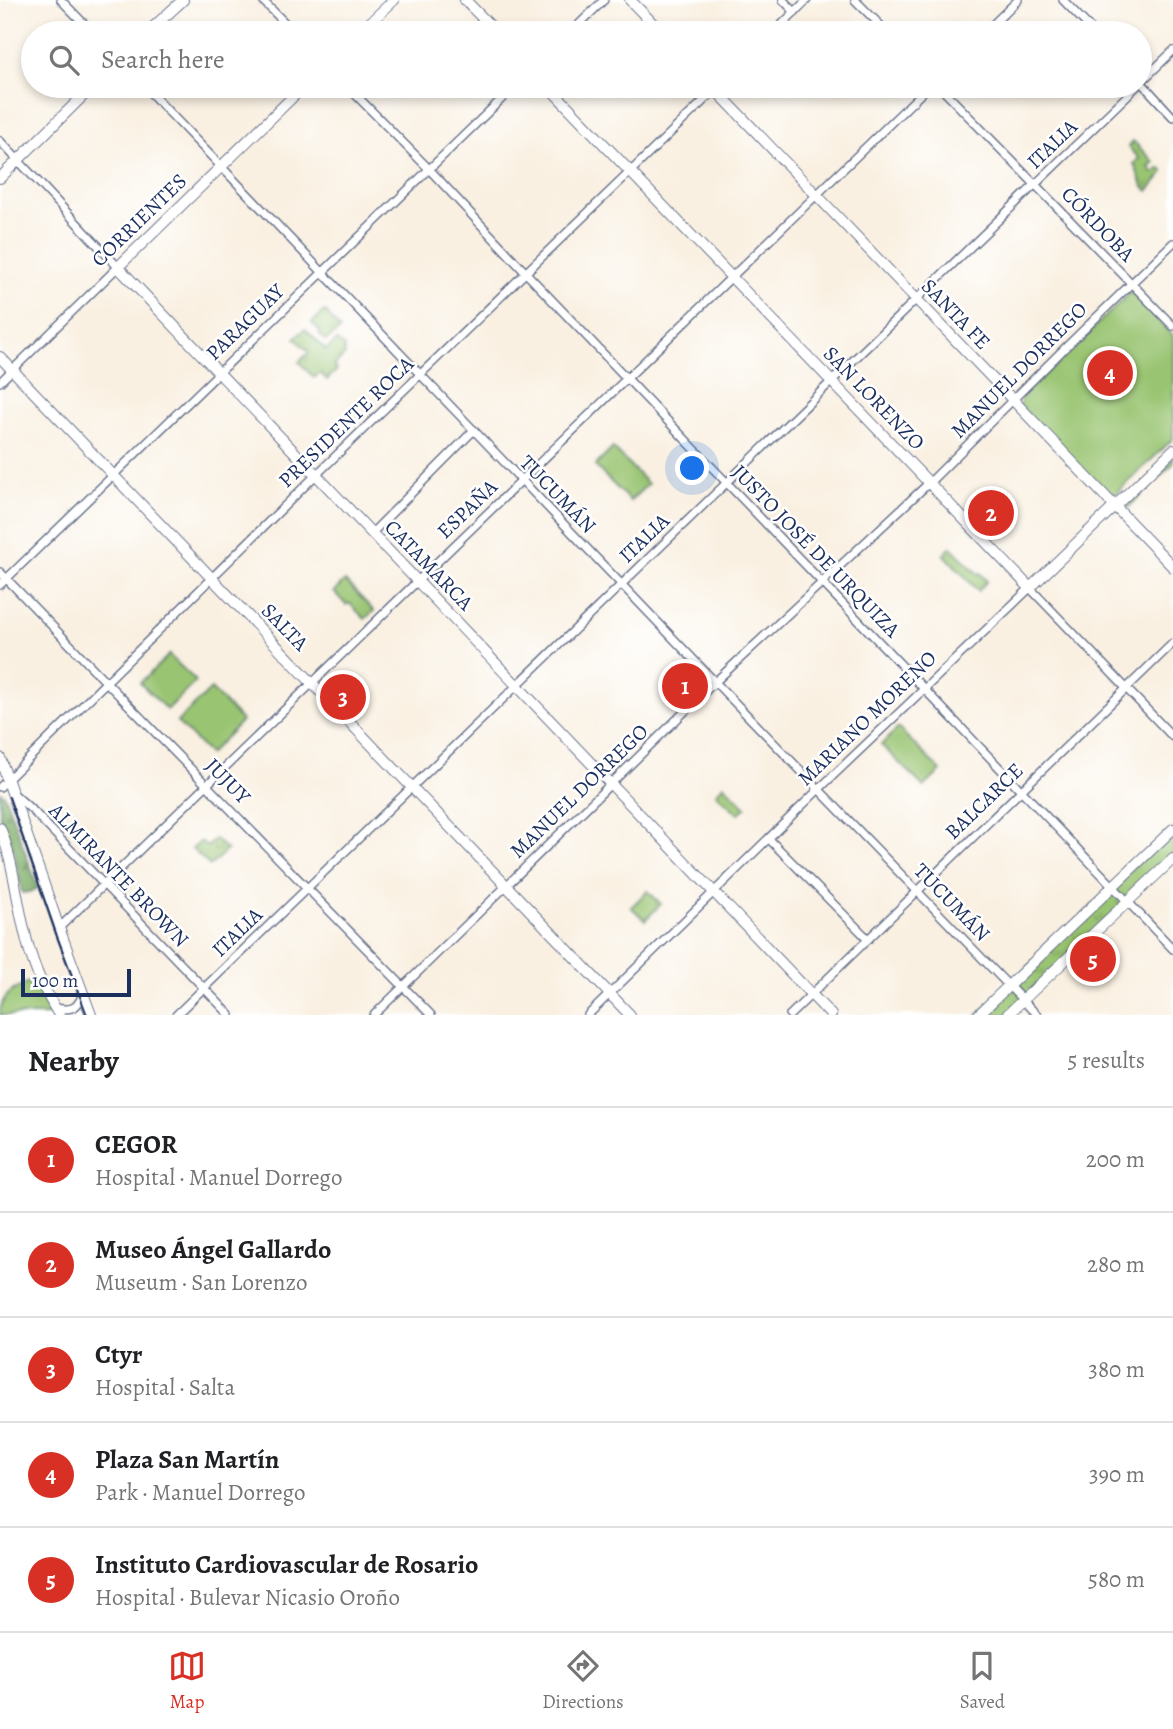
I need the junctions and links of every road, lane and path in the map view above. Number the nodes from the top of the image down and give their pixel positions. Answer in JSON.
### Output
{"nodes":[{"id":1,"x":61,"y":0,"type":"edge"},
{"id":2,"x":183,"y":0,"type":"edge"},
{"id":3,"x":262,"y":0,"type":"edge"},
{"id":4,"x":394,"y":0,"type":"edge"},
{"id":5,"x":465,"y":0,"type":"edge"},
{"id":6,"x":604,"y":0,"type":"edge"},
{"id":7,"x":630,"y":0,"type":"edge"},
{"id":8,"x":783,"y":0,"type":"edge"},
{"id":9,"x":807,"y":0,"type":"edge"},
{"id":10,"x":855,"y":0,"type":"edge"},
{"id":11,"x":1018,"y":0,"type":"edge"},
{"id":12,"x":1063,"y":0,"type":"edge"},
{"id":13,"x":795,"y":12,"type":"junction"},
{"id":14,"x":81,"y":21,"type":"edge"},
{"id":15,"x":160,"y":21,"type":"edge"},
{"id":16,"x":283,"y":21,"type":"edge"},
{"id":17,"x":372,"y":21,"type":"edge"},
{"id":18,"x":485,"y":21,"type":"edge"},
{"id":19,"x":582,"y":21,"type":"edge"},
{"id":20,"x":650,"y":21,"type":"edge"},
{"id":21,"x":786,"y":21,"type":"edge"},
{"id":22,"x":876,"y":21,"type":"edge"},
{"id":23,"x":996,"y":21,"type":"edge"},
{"id":24,"x":1083,"y":21,"type":"edge"},
{"id":25,"x":1173,"y":51,"type":"edge"},
{"id":26,"x":1152,"y":71,"type":"edge"},
{"id":27,"x":1152,"y":96,"type":"edge"},
{"id":28,"x":81,"y":98,"type":"edge"},
{"id":29,"x":155,"y":98,"type":"edge"},
{"id":30,"x":292,"y":98,"type":"edge"},
{"id":31,"x":359,"y":98,"type":"edge"},
{"id":32,"x":503,"y":98,"type":"edge"},
{"id":33,"x":559,"y":98,"type":"edge"},
{"id":34,"x":705,"y":98,"type":"edge"},
{"id":35,"x":726,"y":98,"type":"edge"},
{"id":36,"x":917,"y":98,"type":"edge"},
{"id":37,"x":951,"y":98,"type":"edge"},
{"id":38,"x":1124,"y":98,"type":"edge"},
{"id":39,"x":1173,"y":117,"type":"edge"},
{"id":40,"x":0,"y":141,"type":"edge"},
{"id":41,"x":18,"y":160,"type":"junction"},
{"id":42,"x":221,"y":167,"type":"junction"},
{"id":43,"x":429,"y":169,"type":"junction"},
{"id":44,"x":630,"y":172,"type":"junction"},
{"id":45,"x":0,"y":178,"type":"edge"},
{"id":46,"x":1035,"y":185,"type":"junction"},
{"id":47,"x":816,"y":195,"type":"junction"},
{"id":48,"x":1173,"y":243,"type":"edge"},
{"id":49,"x":118,"y":267,"type":"junction"},
{"id":50,"x":322,"y":272,"type":"junction"},
{"id":51,"x":526,"y":273,"type":"junction"},
{"id":52,"x":731,"y":278,"type":"junction"},
{"id":53,"x":1132,"y":283,"type":"junction"},
{"id":54,"x":916,"y":300,"type":"junction"},
{"id":55,"x":1173,"y":326,"type":"edge"},
{"id":56,"x":0,"y":357,"type":"edge"},
{"id":57,"x":12,"y":370,"type":"junction"},
{"id":58,"x":218,"y":372,"type":"junction"},
{"id":59,"x":420,"y":375,"type":"junction"},
{"id":60,"x":627,"y":378,"type":"junction"},
{"id":61,"x":0,"y":382,"type":"edge"},
{"id":62,"x":831,"y":382,"type":"junction"},
{"id":63,"x":1013,"y":401,"type":"junction"},
{"id":64,"x":474,"y":430,"type":"junction"},
{"id":65,"x":1173,"y":450,"type":"edge"},
{"id":66,"x":112,"y":475,"type":"junction"},
{"id":67,"x":316,"y":475,"type":"junction"},
{"id":68,"x":522,"y":480,"type":"junction"},
{"id":69,"x":726,"y":483,"type":"junction"},
{"id":70,"x":929,"y":483,"type":"junction"},
{"id":71,"x":1114,"y":506,"type":"junction"},
{"id":72,"x":372,"y":533,"type":"junction"},
{"id":73,"x":1173,"y":567,"type":"edge"},
{"id":74,"x":0,"y":572,"type":"edge"},
{"id":75,"x":6,"y":578,"type":"junction"},
{"id":76,"x":211,"y":578,"type":"junction"},
{"id":77,"x":417,"y":581,"type":"junction"},
{"id":78,"x":821,"y":582,"type":"junction"},
{"id":79,"x":621,"y":584,"type":"junction"},
{"id":80,"x":0,"y":585,"type":"edge"},
{"id":81,"x":1030,"y":588,"type":"junction"},
{"id":82,"x":1173,"y":643,"type":"edge"},
{"id":83,"x":715,"y":682,"type":"junction"},
{"id":84,"x":107,"y":683,"type":"junction"},
{"id":85,"x":313,"y":684,"type":"junction"},
{"id":86,"x":517,"y":685,"type":"junction"},
{"id":87,"x":1126,"y":688,"type":"junction"},
{"id":88,"x":925,"y":690,"type":"junction"},
{"id":89,"x":1173,"y":737,"type":"edge"},
{"id":90,"x":0,"y":758,"type":"edge"},
{"id":91,"x":3,"y":784,"type":"edge"},
{"id":92,"x":207,"y":784,"type":"junction"},
{"id":93,"x":611,"y":784,"type":"junction"},
{"id":94,"x":412,"y":788,"type":"junction"},
{"id":95,"x":819,"y":789,"type":"junction"},
{"id":96,"x":10,"y":791,"type":"junction"},
{"id":97,"x":1021,"y":791,"type":"junction"},
{"id":98,"x":0,"y":828,"type":"edge"},
{"id":99,"x":1173,"y":830,"type":"edge"},
{"id":100,"x":769,"y":839,"type":"junction"},
{"id":101,"x":1173,"y":859,"type":"edge"},
{"id":102,"x":103,"y":884,"type":"junction"},
{"id":103,"x":507,"y":887,"type":"junction"},
{"id":104,"x":1112,"y":887,"type":"junction"},
{"id":105,"x":308,"y":888,"type":"junction"},
{"id":106,"x":917,"y":890,"type":"junction"},
{"id":107,"x":714,"y":892,"type":"junction"},
{"id":108,"x":1127,"y":902,"type":"junction"},
{"id":109,"x":59,"y":928,"type":"junction"},
{"id":110,"x":868,"y":939,"type":"junction"},
{"id":111,"x":1173,"y":949,"type":"edge"},
{"id":112,"x":1009,"y":985,"type":"junction"},
{"id":113,"x":404,"y":987,"type":"junction"},
{"id":114,"x":204,"y":988,"type":"junction"},
{"id":115,"x":83,"y":993,"type":"junction"},
{"id":116,"x":812,"y":994,"type":"junction"},
{"id":117,"x":610,"y":995,"type":"junction"},
{"id":118,"x":1023,"y":1000,"type":"junction"},
{"id":119,"x":57,"y":1012,"type":"edge"},
{"id":120,"x":91,"y":1015,"type":"edge"},
{"id":121,"x":176,"y":1015,"type":"edge"},
{"id":122,"x":230,"y":1015,"type":"edge"},
{"id":123,"x":374,"y":1015,"type":"edge"},
{"id":124,"x":432,"y":1015,"type":"edge"},
{"id":125,"x":588,"y":1015,"type":"edge"},
{"id":126,"x":630,"y":1015,"type":"edge"},
{"id":127,"x":790,"y":1015,"type":"edge"},
{"id":128,"x":831,"y":1015,"type":"edge"},
{"id":129,"x":978,"y":1015,"type":"edge"},
{"id":130,"x":1007,"y":1015,"type":"edge"},
{"id":131,"x":1037,"y":1015,"type":"edge"}],
"edges":[{"from":1,"to":14,"type":"street"},
{"from":2,"to":15,"type":"main road"},
{"from":3,"to":16,"type":"street"},
{"from":4,"to":17,"type":"main road"},
{"from":5,"to":18,"type":"main road"},
{"from":6,"to":19,"type":"street"},
{"from":7,"to":20,"type":"main road"},
{"from":8,"to":13,"type":"street"},
{"from":9,"to":13,"type":"street"},
{"from":10,"to":22,"type":"street"},
{"from":11,"to":23,"type":"street"},
{"from":12,"to":24,"type":"street"},
{"from":13,"to":21,"type":"street"},
{"from":25,"to":26,"type":"street","name":"ITALIA"},
{"from":27,"to":39,"type":"street"},
{"from":28,"to":41,"type":"main road"},
{"from":29,"to":42,"type":"street","name":"TUCUMÁN"},
{"from":30,"to":42,"type":"main road","name":"CORRIENTES"},
{"from":31,"to":43,"type":"street","name":"JUSTO JOSÉ DE URQUIZA"},
{"from":32,"to":43,"type":"street","name":"PARAGUAY"},
{"from":33,"to":44,"type":"main road","name":"SAN LORENZO"},
{"from":34,"to":44,"type":"street","name":"PRESIDENTE ROCA"},
{"from":35,"to":47,"type":"main road","name":"SANTA FE"},
{"from":36,"to":47,"type":"street","name":"ESPAÑA"},
{"from":37,"to":46,"type":"street","name":"CÓRDOBA"},
{"from":38,"to":46,"type":"street","name":"ITALIA"},
{"from":40,"to":41,"type":"street","name":"CATAMARCA"},
{"from":41,"to":45,"type":"main road"},
{"from":41,"to":49,"type":"street","name":"CATAMARCA"},
{"from":42,"to":49,"type":"main road","name":"CORRIENTES"},
{"from":42,"to":50,"type":"street","name":"TUCUMÁN"},
{"from":43,"to":50,"type":"street","name":"PARAGUAY"},
{"from":43,"to":51,"type":"street","name":"JUSTO JOSÉ DE URQUIZA"},
{"from":44,"to":51,"type":"street","name":"PRESIDENTE ROCA"},
{"from":44,"to":52,"type":"main road","name":"SAN LORENZO"},
{"from":46,"to":53,"type":"street","name":"CÓRDOBA"},
{"from":46,"to":54,"type":"street","name":"ITALIA"},
{"from":47,"to":52,"type":"street","name":"ESPAÑA"},
{"from":47,"to":54,"type":"main road","name":"SANTA FE"},
{"from":48,"to":53,"type":"street","name":"MANUEL DORREGO"},
{"from":49,"to":57,"type":"street","name":"CORRIENTES"},
{"from":49,"to":58,"type":"main road","name":"CATAMARCA"},
{"from":50,"to":58,"type":"street","name":"PARAGUAY"},
{"from":50,"to":59,"type":"street","name":"TUCUMÁN"},
{"from":51,"to":59,"type":"street","name":"PRESIDENTE ROCA"},
{"from":51,"to":60,"type":"street","name":"JUSTO JOSÉ DE URQUIZA"},
{"from":52,"to":60,"type":"street","name":"ESPAÑA"},
{"from":52,"to":62,"type":"main road","name":"SAN LORENZO"},
{"from":53,"to":55,"type":"street","name":"CÓRDOBA"},
{"from":53,"to":63,"type":"street","name":"MANUEL DORREGO"},
{"from":54,"to":62,"type":"street","name":"ITALIA"},
{"from":54,"to":63,"type":"main road","name":"SANTA FE"},
{"from":56,"to":57,"type":"main road","name":"SALTA"},
{"from":57,"to":61,"type":"street","name":"CORRIENTES"},
{"from":57,"to":66,"type":"main road","name":"SALTA"},
{"from":58,"to":66,"type":"street","name":"PARAGUAY"},
{"from":58,"to":67,"type":"main road","name":"CATAMARCA"},
{"from":59,"to":64,"type":"street","name":"TUCUMÁN"},
{"from":59,"to":67,"type":"street","name":"PRESIDENTE ROCA"},
{"from":60,"to":68,"type":"street","name":"ESPAÑA"},
{"from":60,"to":69,"type":"street","name":"JUSTO JOSÉ DE URQUIZA"},
{"from":62,"to":69,"type":"street","name":"ITALIA"},
{"from":62,"to":70,"type":"main road","name":"SAN LORENZO"},
{"from":63,"to":70,"type":"street","name":"MANUEL DORREGO"},
{"from":63,"to":71,"type":"main road","name":"SANTA FE"},
{"from":64,"to":68,"type":"street","name":"TUCUMÁN"},
{"from":64,"to":72,"type":"street"},
{"from":65,"to":71,"type":"main road","name":"MARIANO MORENO"},
{"from":66,"to":75,"type":"street","name":"PARAGUAY"},
{"from":66,"to":76,"type":"main road","name":"SALTA"},
{"from":67,"to":72,"type":"main road","name":"CATAMARCA"},
{"from":67,"to":76,"type":"street","name":"PRESIDENTE ROCA"},
{"from":68,"to":77,"type":"street","name":"ESPAÑA"},
{"from":68,"to":79,"type":"street","name":"TUCUMÁN"},
{"from":69,"to":78,"type":"street","name":"JUSTO JOSÉ DE URQUIZA"},
{"from":69,"to":79,"type":"street","name":"ITALIA"},
{"from":70,"to":78,"type":"street","name":"MANUEL DORREGO"},
{"from":70,"to":81,"type":"main road","name":"SAN LORENZO"},
{"from":71,"to":73,"type":"main road","name":"SANTA FE"},
{"from":71,"to":81,"type":"main road","name":"MARIANO MORENO"},
{"from":72,"to":77,"type":"main road","name":"CATAMARCA"},
{"from":74,"to":75,"type":"street","name":"JUJUY"},
{"from":75,"to":80,"type":"street","name":"PARAGUAY"},
{"from":75,"to":84,"type":"street","name":"JUJUY"},
{"from":76,"to":84,"type":"street","name":"PRESIDENTE ROCA"},
{"from":76,"to":85,"type":"main road","name":"SALTA"},
{"from":77,"to":85,"type":"street","name":"ESPAÑA"},
{"from":77,"to":86,"type":"main road","name":"CATAMARCA"},
{"from":78,"to":83,"type":"street","name":"MANUEL DORREGO"},
{"from":78,"to":88,"type":"street","name":"JUSTO JOSÉ DE URQUIZA"},
{"from":79,"to":83,"type":"street","name":"TUCUMÁN"},
{"from":79,"to":86,"type":"street","name":"ITALIA"},
{"from":81,"to":87,"type":"street","name":"SAN LORENZO"},
{"from":81,"to":88,"type":"street","name":"MARIANO MORENO"},
{"from":82,"to":87,"type":"street","name":"BALCARCE"},
{"from":83,"to":93,"type":"street","name":"MANUEL DORREGO"},
{"from":83,"to":95,"type":"street","name":"TUCUMÁN"},
{"from":84,"to":91,"type":"street","name":"PRESIDENTE ROCA"},
{"from":84,"to":92,"type":"street","name":"JUJUY"},
{"from":85,"to":92,"type":"street","name":"ESPAÑA"},
{"from":85,"to":94,"type":"main road","name":"SALTA"},
{"from":86,"to":93,"type":"main road","name":"CATAMARCA"},
{"from":86,"to":94,"type":"street","name":"ITALIA"},
{"from":87,"to":89,"type":"street","name":"SAN LORENZO"},
{"from":87,"to":97,"type":"street","name":"BALCARCE"},
{"from":88,"to":95,"type":"street","name":"MARIANO MORENO"},
{"from":88,"to":97,"type":"street","name":"JUSTO JOSÉ DE URQUIZA"},
{"from":90,"to":91,"type":"main road"},
{"from":91,"to":96,"type":"main road"},
{"from":92,"to":102,"type":"street","name":"ESPAÑA"},
{"from":92,"to":105,"type":"street","name":"JUJUY"},
{"from":93,"to":103,"type":"street","name":"MANUEL DORREGO"},
{"from":93,"to":107,"type":"main road","name":"CATAMARCA"},
{"from":94,"to":103,"type":"main road","name":"SALTA"},
{"from":94,"to":105,"type":"street","name":"ITALIA"},
{"from":95,"to":100,"type":"street","name":"MARIANO MORENO"},
{"from":95,"to":106,"type":"street","name":"TUCUMÁN"},
{"from":96,"to":102,"type":"street","name":"ALMIRANTE BROWN"},
{"from":96,"to":109,"type":"main road"},
{"from":97,"to":104,"type":"street","name":"JUSTO JOSÉ DE URQUIZA"},
{"from":97,"to":106,"type":"street","name":"BALCARCE"},
{"from":98,"to":119,"type":"main road"},
{"from":99,"to":104,"type":"main road"},
{"from":100,"to":107,"type":"street","name":"MARIANO MORENO"},
{"from":100,"to":110,"type":"street"},
{"from":101,"to":108,"type":"main road"},
{"from":102,"to":109,"type":"street","name":"ESPAÑA"},
{"from":102,"to":114,"type":"street","name":"ALMIRANTE BROWN"},
{"from":103,"to":113,"type":"street","name":"MANUEL DORREGO"},
{"from":103,"to":117,"type":"main road","name":"SALTA"},
{"from":104,"to":108,"type":"street","name":"JUSTO JOSÉ DE URQUIZA"},
{"from":104,"to":112,"type":"main road"},
{"from":105,"to":113,"type":"street","name":"JUJUY"},
{"from":105,"to":114,"type":"street","name":"ITALIA"},
{"from":106,"to":110,"type":"street","name":"BALCARCE"},
{"from":106,"to":112,"type":"street","name":"TUCUMÁN"},
{"from":107,"to":116,"type":"main road","name":"CATAMARCA"},
{"from":107,"to":117,"type":"street","name":"MARIANO MORENO"},
{"from":108,"to":111,"type":"street","name":"JUSTO JOSÉ DE URQUIZA"},
{"from":108,"to":118,"type":"main road"},
{"from":109,"to":115,"type":"main road"},
{"from":110,"to":116,"type":"street","name":"BALCARCE"},
{"from":112,"to":118,"type":"street","name":"TUCUMÁN"},
{"from":112,"to":129,"type":"main road"},
{"from":113,"to":123,"type":"street","name":"MANUEL DORREGO"},
{"from":113,"to":124,"type":"street","name":"JUJUY"},
{"from":114,"to":121,"type":"street","name":"ITALIA"},
{"from":114,"to":122,"type":"street","name":"ALMIRANTE BROWN"},
{"from":115,"to":119,"type":"street"},
{"from":115,"to":120,"type":"main road"},
{"from":116,"to":127,"type":"street","name":"BALCARCE"},
{"from":116,"to":128,"type":"main road","name":"CATAMARCA"},
{"from":117,"to":125,"type":"street","name":"MARIANO MORENO"},
{"from":117,"to":126,"type":"main road","name":"SALTA"},
{"from":118,"to":130,"type":"main road"},
{"from":118,"to":131,"type":"street","name":"TUCUMÁN"}]}
